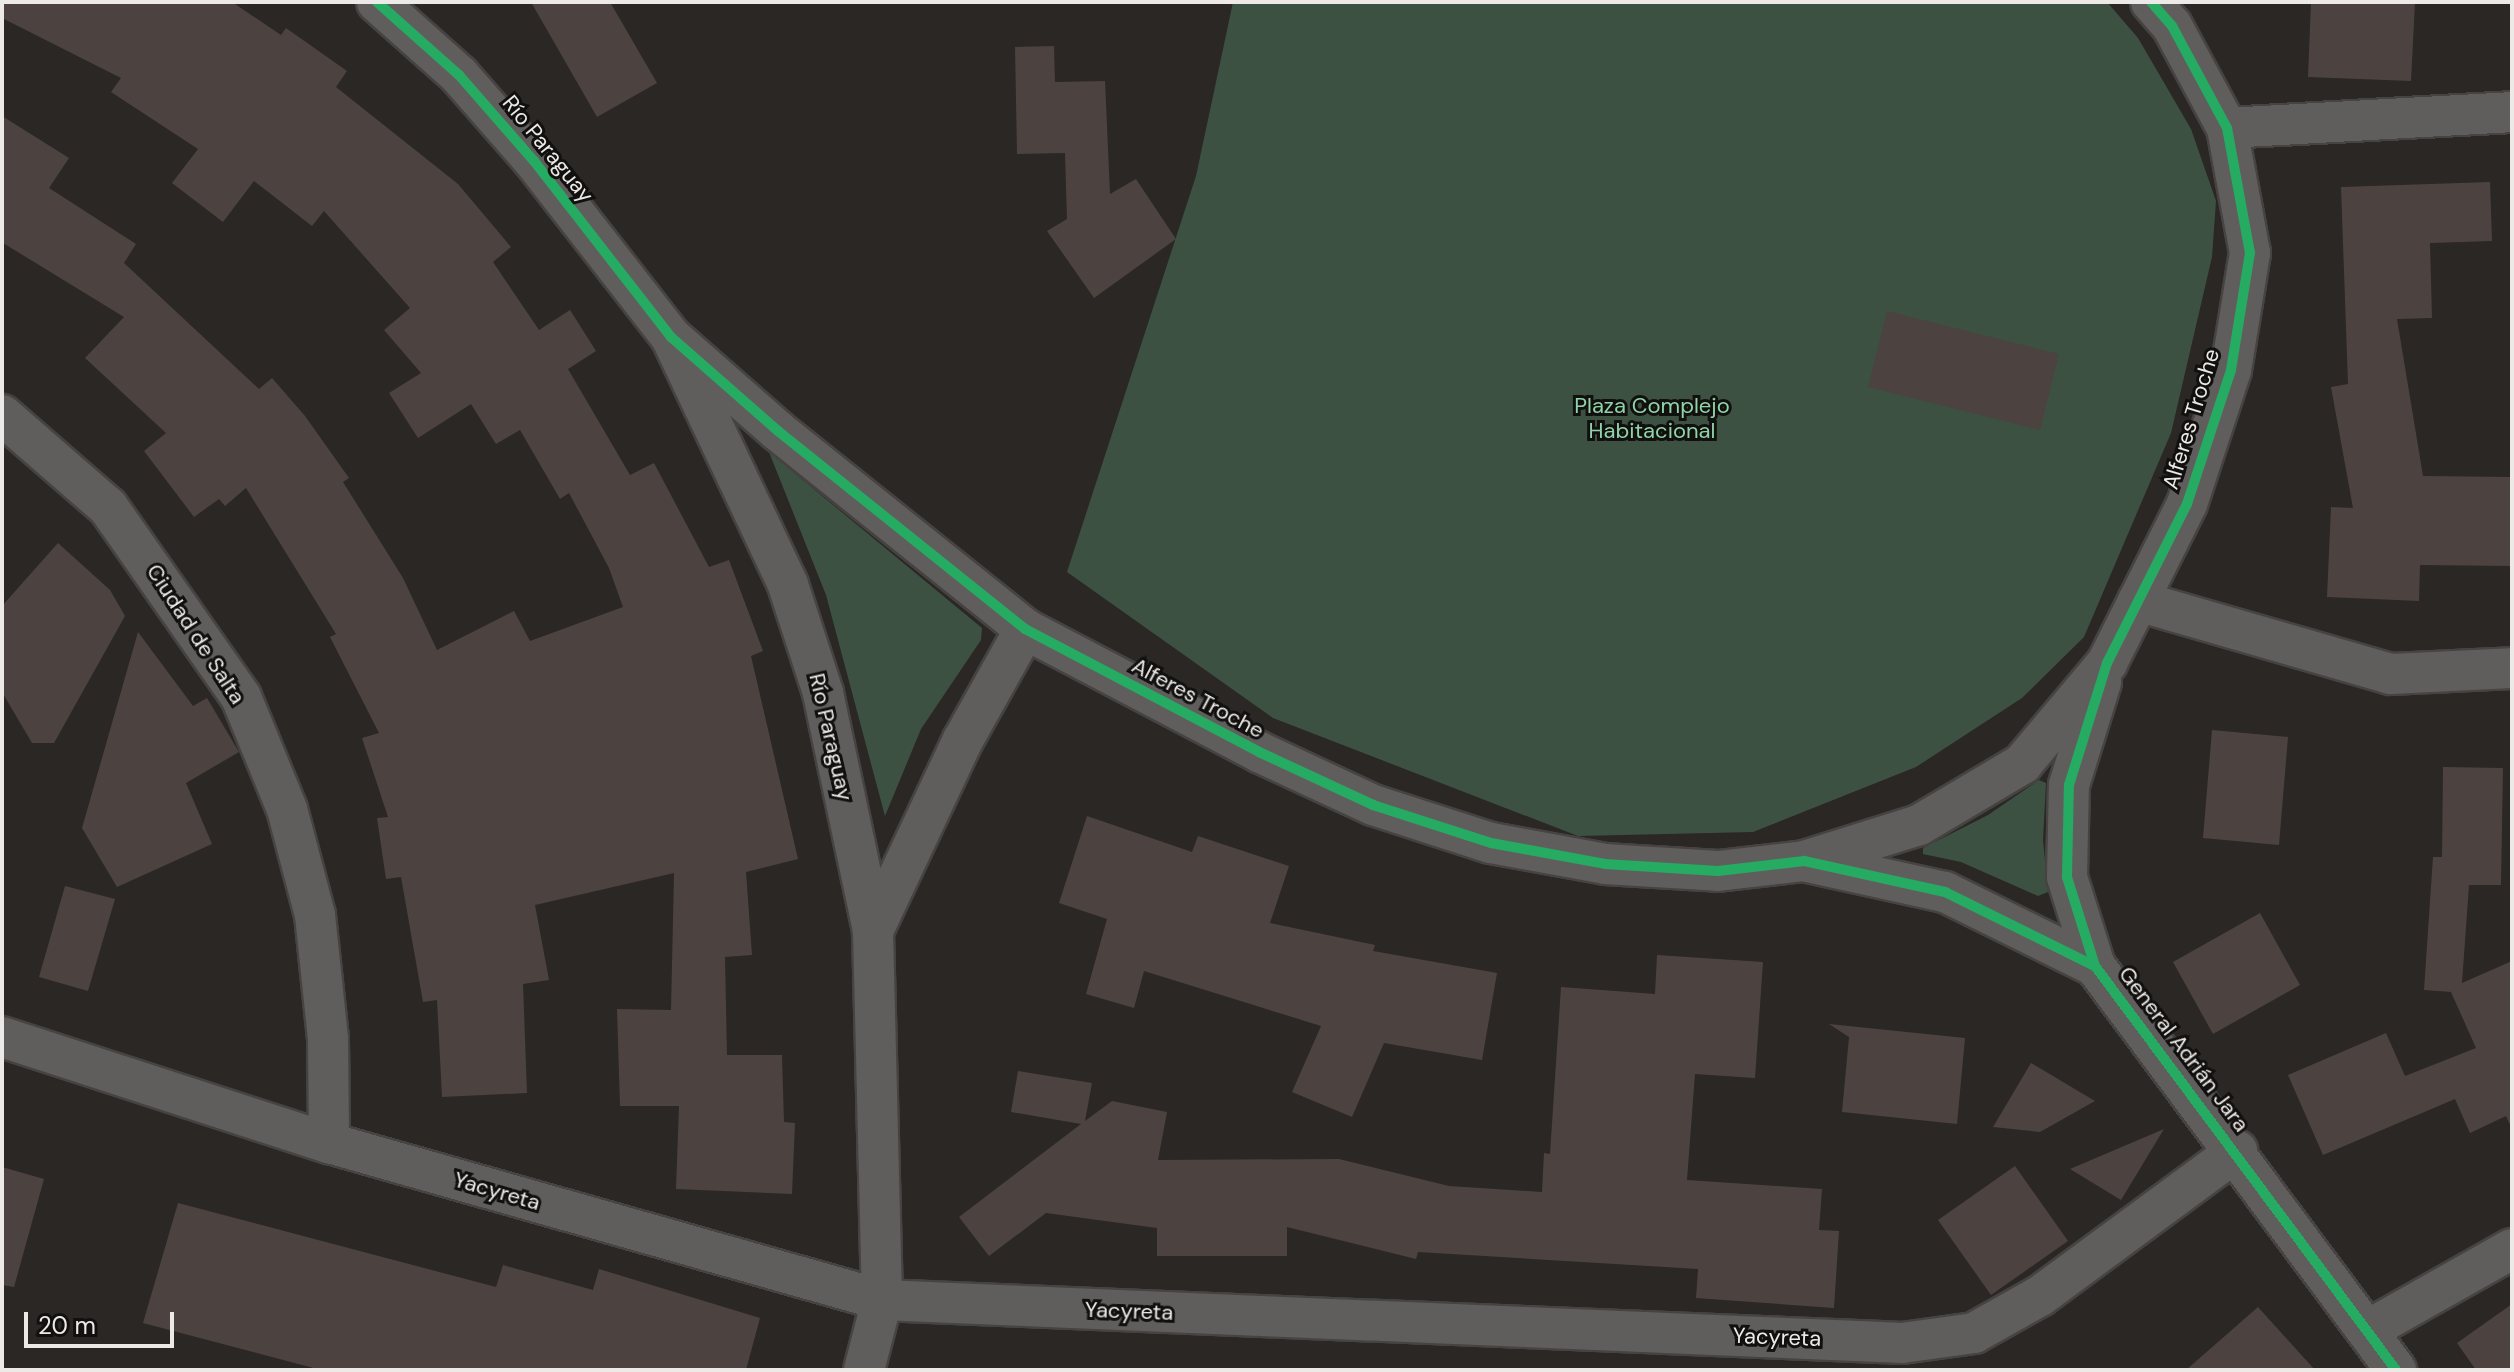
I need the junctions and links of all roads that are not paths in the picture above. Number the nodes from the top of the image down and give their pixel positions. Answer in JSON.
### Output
{"nodes":[{"id":1,"x":377,"y":2,"type":"edge"},
{"id":2,"x":2151,"y":2,"type":"edge"},
{"id":3,"x":2512,"y":112,"type":"edge"},
{"id":4,"x":2227,"y":128,"type":"junction"},
{"id":5,"x":671,"y":337,"type":"junction"},
{"id":6,"x":2,"y":415,"type":"edge"},
{"id":7,"x":2138,"y":601,"type":"junction"},
{"id":8,"x":1025,"y":629,"type":"junction"},
{"id":9,"x":2107,"y":663,"type":"junction"},
{"id":10,"x":2512,"y":668,"type":"edge"},
{"id":11,"x":1804,"y":861,"type":"junction"},
{"id":12,"x":873,"y":931,"type":"junction"},
{"id":13,"x":2095,"y":966,"type":"junction"},
{"id":14,"x":2,"y":1037,"type":"edge"},
{"id":15,"x":329,"y":1143,"type":"junction"},
{"id":16,"x":2237,"y":1151,"type":"junction"},
{"id":17,"x":2512,"y":1249,"type":"edge"},
{"id":18,"x":882,"y":1300,"type":"junction"},
{"id":19,"x":2368,"y":1330,"type":"junction"},
{"id":20,"x":864,"y":1370,"type":"edge"},
{"id":21,"x":2396,"y":1370,"type":"edge"}],
"edges":[{"from":1,"to":5,"type":"street","name":"Río Paraguay"},
{"from":2,"to":4,"type":"street","name":"Alferes Troche"},
{"from":3,"to":4,"type":"street"},
{"from":4,"to":7,"type":"street","name":"Alferes Troche"},
{"from":5,"to":8,"type":"street","name":"Alferes Troche"},
{"from":5,"to":12,"type":"street","name":"Río Paraguay"},
{"from":6,"to":15,"type":"street","name":"Ciudad de Salta"},
{"from":7,"to":9,"type":"street","name":"Alferes Troche"},
{"from":7,"to":10,"type":"street"},
{"from":8,"to":11,"type":"street","name":"Alferes Troche"},
{"from":8,"to":12,"type":"street"},
{"from":9,"to":11,"type":"street","name":"Alferes Troche"},
{"from":9,"to":13,"type":"street"},
{"from":11,"to":13,"type":"street","name":"General Adrián Jara"},
{"from":12,"to":18,"type":"street","name":"Río Paraguay"},
{"from":13,"to":16,"type":"street","name":"General Adrián Jara"},
{"from":14,"to":15,"type":"street","name":"Yacyreta"},
{"from":15,"to":18,"type":"street","name":"Yacyreta"},
{"from":16,"to":18,"type":"street","name":"Yacyreta"},
{"from":16,"to":19,"type":"street","name":"General Adrián Jara"},
{"from":17,"to":19,"type":"street"},
{"from":18,"to":20,"type":"street","name":"Río Paraguay"},
{"from":19,"to":21,"type":"street","name":"General Adrián Jara"}]}
